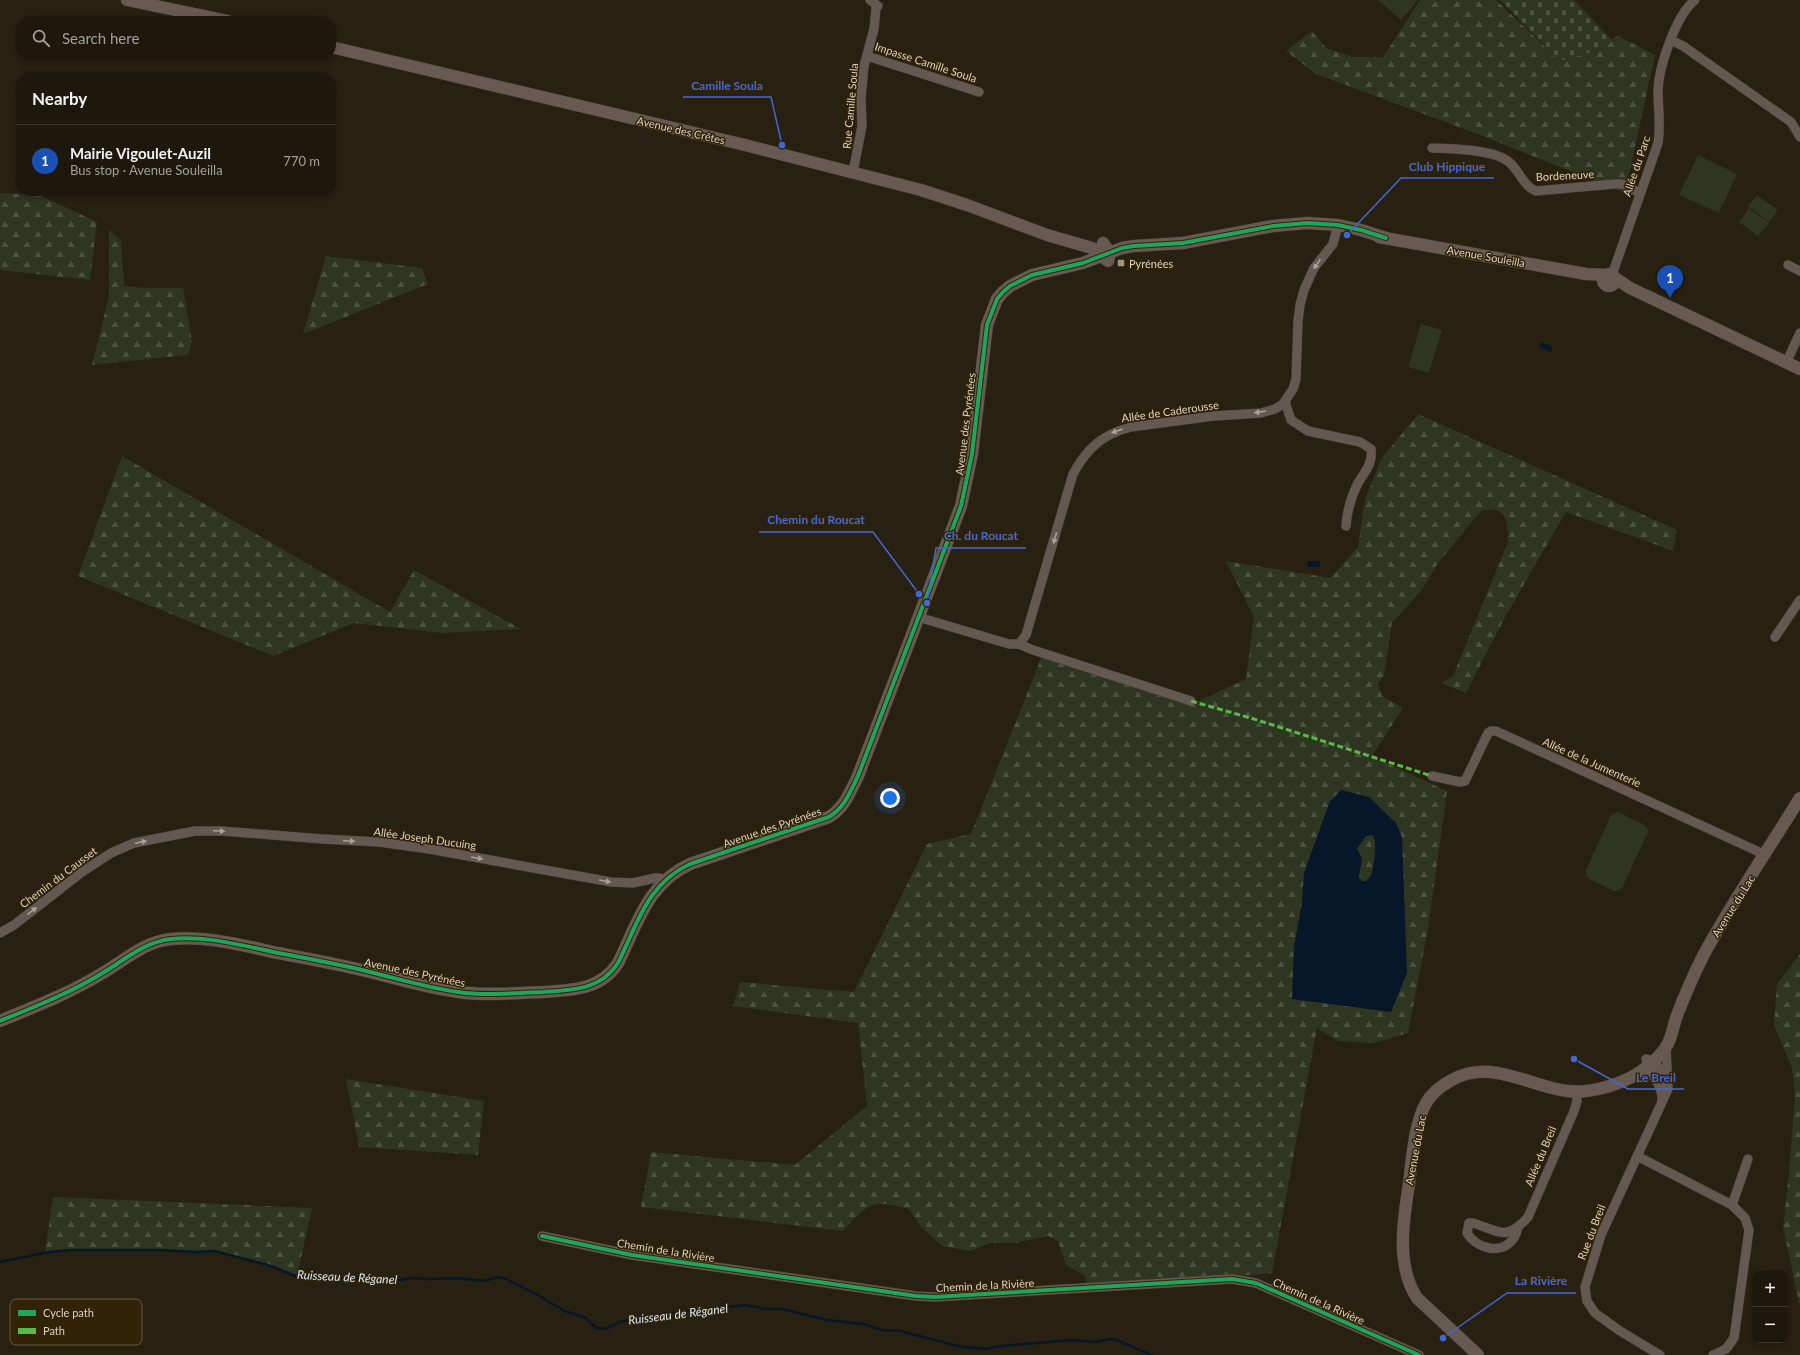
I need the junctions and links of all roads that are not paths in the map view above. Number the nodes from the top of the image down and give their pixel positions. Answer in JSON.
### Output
{"nodes":[{"id":1,"x":127,"y":0,"type":"edge"},
{"id":2,"x":870,"y":0,"type":"edge"},
{"id":3,"x":1695,"y":0,"type":"edge"},
{"id":4,"x":204,"y":16,"type":"edge"},
{"id":5,"x":1671,"y":40,"type":"junction"},
{"id":6,"x":336,"y":48,"type":"edge"},
{"id":7,"x":867,"y":56,"type":"junction"},
{"id":8,"x":979,"y":92,"type":"dead end"},
{"id":9,"x":1800,"y":136,"type":"edge"},
{"id":10,"x":1432,"y":148,"type":"dead end"},
{"id":11,"x":853,"y":172,"type":"junction"},
{"id":12,"x":1640,"y":193,"type":"junction"},
{"id":13,"x":1027,"y":227,"type":"junction"},
{"id":14,"x":1337,"y":228,"type":"junction"},
{"id":15,"x":1229,"y":235,"type":"junction"},
{"id":16,"x":1102,"y":243,"type":"junction"},
{"id":17,"x":1081,"y":245,"type":"junction"},
{"id":18,"x":1122,"y":248,"type":"junction"},
{"id":19,"x":1106,"y":257,"type":"junction"},
{"id":20,"x":1083,"y":262,"type":"junction"},
{"id":21,"x":1788,"y":265,"type":"dead end"},
{"id":22,"x":1046,"y":271,"type":"junction"},
{"id":23,"x":1800,"y":271,"type":"edge"},
{"id":24,"x":1610,"y":279,"type":"junction"},
{"id":25,"x":1800,"y":334,"type":"edge"},
{"id":26,"x":1786,"y":363,"type":"junction"},
{"id":27,"x":1800,"y":369,"type":"edge"},
{"id":28,"x":1285,"y":402,"type":"junction"},
{"id":29,"x":1346,"y":526,"type":"dead end"},
{"id":30,"x":1800,"y":600,"type":"edge"},
{"id":31,"x":918,"y":617,"type":"junction"},
{"id":32,"x":1775,"y":637,"type":"dead end"},
{"id":33,"x":1019,"y":644,"type":"junction"},
{"id":34,"x":1191,"y":701,"type":"dead end"},
{"id":35,"x":1432,"y":776,"type":"dead end"},
{"id":36,"x":1800,"y":798,"type":"edge"},
{"id":37,"x":180,"y":833,"type":"joint"},
{"id":38,"x":1764,"y":856,"type":"junction"},
{"id":39,"x":664,"y":880,"type":"junction"},
{"id":40,"x":0,"y":933,"type":"edge"},
{"id":41,"x":1676,"y":1019,"type":"junction"},
{"id":42,"x":0,"y":1021,"type":"edge"},
{"id":43,"x":1666,"y":1047,"type":"junction"},
{"id":44,"x":1648,"y":1062,"type":"junction"},
{"id":45,"x":1667,"y":1083,"type":"junction"},
{"id":46,"x":1577,"y":1091,"type":"junction"},
{"id":47,"x":1662,"y":1102,"type":"junction"},
{"id":48,"x":1637,"y":1156,"type":"junction"},
{"id":49,"x":1748,"y":1159,"type":"dead end"},
{"id":50,"x":1732,"y":1205,"type":"junction"},
{"id":51,"x":1518,"y":1227,"type":"junction"},
{"id":52,"x":542,"y":1236,"type":"dead end"},
{"id":53,"x":1419,"y":1355,"type":"edge"},
{"id":54,"x":1478,"y":1355,"type":"edge"},
{"id":55,"x":1660,"y":1355,"type":"edge"},
{"id":56,"x":1713,"y":1355,"type":"edge"}],
"edges":[{"from":1,"to":4,"type":"street"},
{"from":2,"to":7,"type":"street","name":"Rue Camille Soula"},
{"from":3,"to":5,"type":"street","name":"Allée du Parc"},
{"from":5,"to":9,"type":"street"},
{"from":5,"to":12,"type":"street","name":"Allée du Parc"},
{"from":6,"to":11,"type":"street","name":"Avenue des Crêtes"},
{"from":7,"to":8,"type":"street","name":"Impasse Camille Soula"},
{"from":7,"to":11,"type":"street","name":"Rue Camille Soula"},
{"from":10,"to":12,"type":"street","name":"Bordeneuve"},
{"from":11,"to":13,"type":"street","name":"Avenue des Crêtes"},
{"from":12,"to":24,"type":"street","name":"Allée du Parc"},
{"from":13,"to":16,"type":"street","name":"Avenue des Crêtes"},
{"from":13,"to":17,"type":"street","name":"Avenue des Crêtes"},
{"from":14,"to":15,"type":"street","name":"Avenue des Pyrénées"},
{"from":14,"to":24,"type":"street","name":"Avenue Souleilla"},
{"from":14,"to":28,"type":"street","one_way":true},
{"from":15,"to":18,"type":"street","name":"Avenue des Pyrénées"},
{"from":15,"to":19,"type":"street","name":"Avenue des Pyrénées"},
{"from":16,"to":18,"type":"street","name":"Avenue des Crêtes"},
{"from":16,"to":19,"type":"street"},
{"from":17,"to":19,"type":"street","name":"Avenue des Crêtes"},
{"from":17,"to":20,"type":"street"},
{"from":18,"to":19,"type":"street","name":"Avenue des Pyrénées"},
{"from":19,"to":20,"type":"street","name":"Avenue des Pyrénées"},
{"from":19,"to":22,"type":"street","name":"Avenue des Pyrénées"},
{"from":20,"to":22,"type":"street","name":"Avenue des Pyrénées"},
{"from":21,"to":23,"type":"street"},
{"from":22,"to":31,"type":"street","name":"Avenue des Pyrénées"},
{"from":24,"to":26,"type":"street"},
{"from":25,"to":26,"type":"street"},
{"from":26,"to":27,"type":"street"},
{"from":28,"to":29,"type":"street"},
{"from":28,"to":33,"type":"street","name":"Allée de Caderousse","one_way":true},
{"from":30,"to":32,"type":"street"},
{"from":31,"to":33,"type":"street"},
{"from":31,"to":39,"type":"street","name":"Avenue des Pyrénées"},
{"from":33,"to":34,"type":"street"},
{"from":35,"to":38,"type":"street","name":"Allée de la Jumenterie"},
{"from":36,"to":38,"type":"street","name":"Avenue du Lac"},
{"from":37,"to":39,"type":"street","name":"Allée Joseph Ducuing","one_way":true},
{"from":40,"to":37,"type":"street","name":"Chemin du Causset","one_way":true},
{"from":38,"to":41,"type":"street","name":"Avenue du Lac"},
{"from":39,"to":42,"type":"street","name":"Avenue des Pyrénées"},
{"from":41,"to":43,"type":"street","name":"Avenue du Lac"},
{"from":41,"to":44,"type":"street","name":"Avenue du Lac"},
{"from":43,"to":44,"type":"street","name":"Avenue du Lac"},
{"from":43,"to":45,"type":"street","name":"Rue du Breil"},
{"from":44,"to":45,"type":"street"},
{"from":44,"to":46,"type":"street","name":"Avenue du Lac"},
{"from":44,"to":47,"type":"street"},
{"from":45,"to":47,"type":"street","name":"Rue du Breil"},
{"from":46,"to":51,"type":"street","name":"Allée du Breil"},
{"from":46,"to":54,"type":"street","name":"Avenue du Lac"},
{"from":47,"to":48,"type":"street","name":"Rue du Breil"},
{"from":48,"to":50,"type":"street"},
{"from":48,"to":55,"type":"street","name":"Rue du Breil"},
{"from":49,"to":50,"type":"street"},
{"from":50,"to":56,"type":"street"},
{"from":51,"to":51,"type":"street","name":"Allée du Breil"},
{"from":52,"to":53,"type":"street","name":"Chemin de la Rivière"}]}
